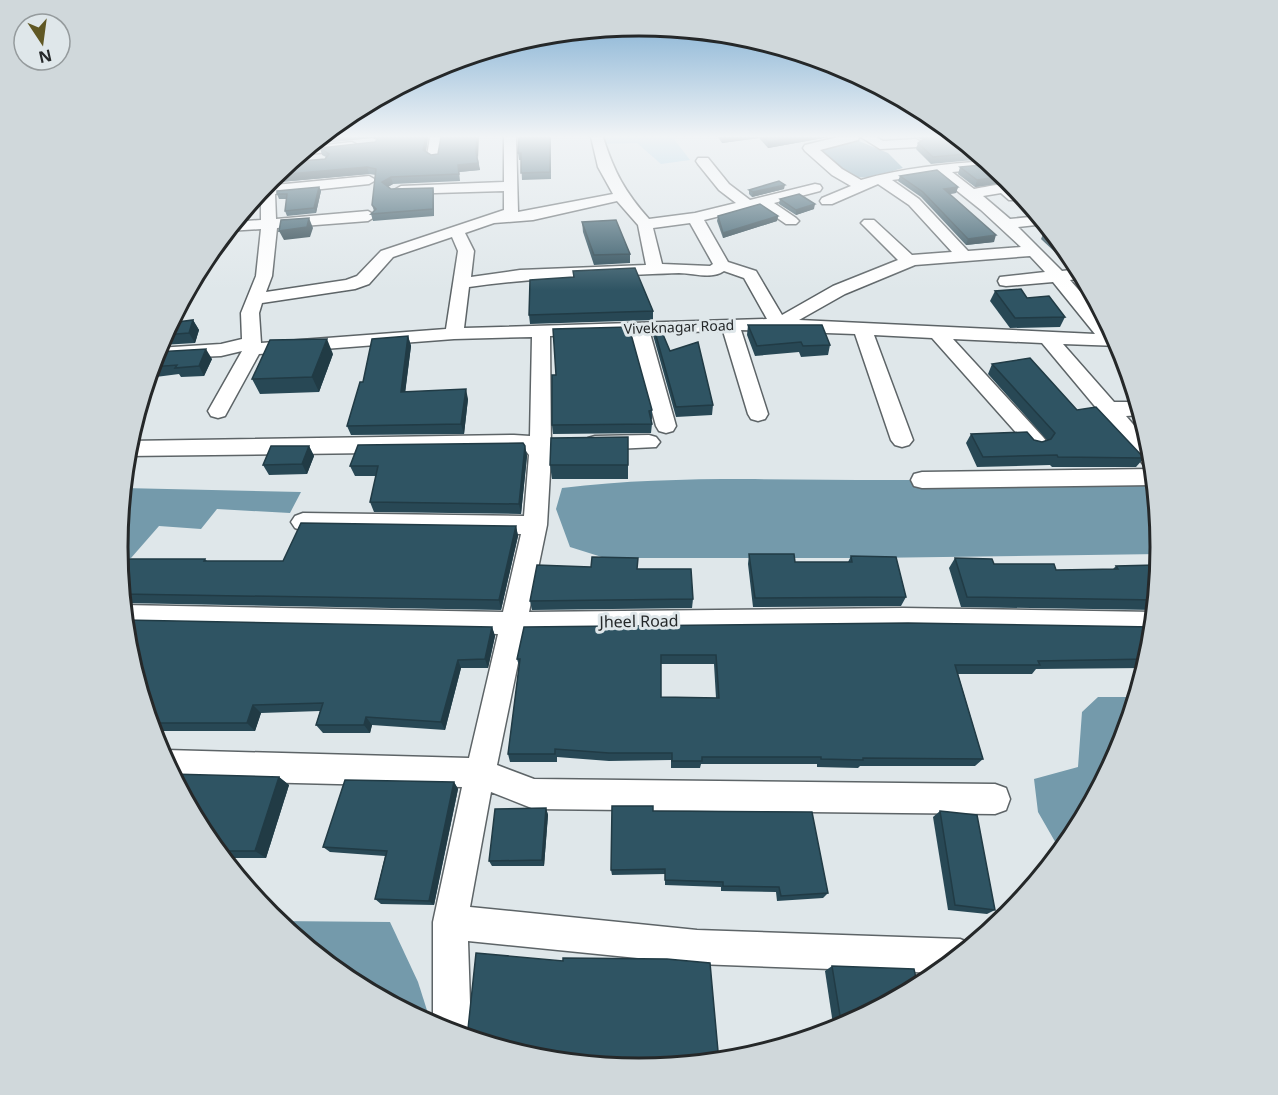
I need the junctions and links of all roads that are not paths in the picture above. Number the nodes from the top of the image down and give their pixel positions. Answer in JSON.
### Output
{"nodes":[{"id":1,"x":302,"y":188,"type":"edge"},
{"id":2,"x":449,"y":188,"type":"edge"},
{"id":3,"x":511,"y":188,"type":"edge"},
{"id":4,"x":617,"y":188,"type":"edge"},
{"id":5,"x":725,"y":188,"type":"edge"},
{"id":6,"x":815,"y":188,"type":"dead end"},
{"id":7,"x":857,"y":188,"type":"edge"},
{"id":8,"x":894,"y":188,"type":"edge"},
{"id":9,"x":967,"y":188,"type":"edge"},
{"id":10,"x":1004,"y":189,"type":"edge"},
{"id":11,"x":393,"y":190,"type":"edge"},
{"id":12,"x":272,"y":192,"type":"edge"},
{"id":13,"x":271,"y":193,"type":"edge"},
{"id":14,"x":974,"y":193,"type":"junction"},
{"id":15,"x":269,"y":194,"type":"edge"},
{"id":16,"x":622,"y":196,"type":"junction"},
{"id":17,"x":827,"y":201,"type":"dead end"},
{"id":18,"x":765,"y":202,"type":"junction"},
{"id":19,"x":292,"y":203,"type":"edge"},
{"id":20,"x":749,"y":206,"type":"junction"},
{"id":21,"x":368,"y":216,"type":"dead end"},
{"id":22,"x":695,"y":218,"type":"junction"},
{"id":23,"x":495,"y":220,"type":"junction"},
{"id":24,"x":791,"y":221,"type":"dead end"},
{"id":25,"x":1033,"y":221,"type":"edge"},
{"id":26,"x":869,"y":223,"type":"dead end"},
{"id":27,"x":645,"y":224,"type":"junction"},
{"id":28,"x":1006,"y":224,"type":"junction"},
{"id":29,"x":269,"y":225,"type":"junction"},
{"id":30,"x":241,"y":226,"type":"edge"},
{"id":31,"x":457,"y":231,"type":"junction"},
{"id":32,"x":1034,"y":251,"type":"junction"},
{"id":33,"x":964,"y":256,"type":"junction"},
{"id":34,"x":909,"y":261,"type":"junction"},
{"id":35,"x":722,"y":265,"type":"junction"},
{"id":36,"x":655,"y":270,"type":"junction"},
{"id":37,"x":1072,"y":275,"type":"edge"},
{"id":38,"x":1058,"y":277,"type":"junction"},
{"id":39,"x":1006,"y":281,"type":"dead end"},
{"id":40,"x":462,"y":283,"type":"junction"},
{"id":41,"x":255,"y":299,"type":"junction"},
{"id":42,"x":1088,"y":302,"type":"edge"},
{"id":43,"x":779,"y":324,"type":"junction"},
{"id":44,"x":730,"y":325,"type":"junction"},
{"id":45,"x":639,"y":328,"type":"junction"},
{"id":46,"x":862,"y":328,"type":"junction"},
{"id":47,"x":541,"y":331,"type":"junction"},
{"id":48,"x":937,"y":332,"type":"junction"},
{"id":49,"x":454,"y":334,"type":"junction"},
{"id":50,"x":1047,"y":338,"type":"junction"},
{"id":51,"x":1107,"y":341,"type":"edge"},
{"id":52,"x":251,"y":343,"type":"junction"},
{"id":53,"x":166,"y":353,"type":"edge"},
{"id":54,"x":1110,"y":409,"type":"junction"},
{"id":55,"x":1131,"y":409,"type":"edge"},
{"id":56,"x":218,"y":411,"type":"dead end"},
{"id":57,"x":758,"y":414,"type":"dead end"},
{"id":58,"x":666,"y":426,"type":"dead end"},
{"id":59,"x":902,"y":440,"type":"dead end"},
{"id":60,"x":649,"y":442,"type":"dead end"},
{"id":61,"x":1035,"y":442,"type":"edge"},
{"id":62,"x":1141,"y":446,"type":"edge"},
{"id":63,"x":538,"y":448,"type":"junction"},
{"id":64,"x":137,"y":449,"type":"edge"},
{"id":65,"x":1145,"y":477,"type":"edge"},
{"id":66,"x":922,"y":480,"type":"dead end"},
{"id":67,"x":303,"y":522,"type":"edge"},
{"id":68,"x":535,"y":525,"type":"junction"},
{"id":69,"x":132,"y":616,"type":"edge"},
{"id":70,"x":513,"y":623,"type":"junction"},
{"id":71,"x":1145,"y":623,"type":"edge"},
{"id":72,"x":176,"y":765,"type":"edge"},
{"id":73,"x":480,"y":773,"type":"junction"},
{"id":74,"x":995,"y":799,"type":"dead end"},
{"id":75,"x":450,"y":922,"type":"junction"},
{"id":76,"x":947,"y":956,"type":"edge"},
{"id":77,"x":452,"y":1023,"type":"edge"}],
"edges":[{"from":1,"to":12,"type":"street"},
{"from":2,"to":11,"type":"street"},
{"from":3,"to":23,"type":"street"},
{"from":4,"to":16,"type":"street"},
{"from":5,"to":20,"type":"street"},
{"from":6,"to":18,"type":"street"},
{"from":7,"to":17,"type":"street"},
{"from":8,"to":33,"type":"street"},
{"from":9,"to":14,"type":"street"},
{"from":10,"to":14,"type":"street"},
{"from":13,"to":19,"type":"street"},
{"from":14,"to":28,"type":"street"},
{"from":15,"to":29,"type":"street"},
{"from":16,"to":23,"type":"street"},
{"from":16,"to":27,"type":"street"},
{"from":18,"to":20,"type":"street"},
{"from":18,"to":24,"type":"street"},
{"from":20,"to":22,"type":"street"},
{"from":21,"to":29,"type":"street"},
{"from":22,"to":27,"type":"street"},
{"from":22,"to":35,"type":"street"},
{"from":23,"to":31,"type":"street"},
{"from":25,"to":28,"type":"street"},
{"from":26,"to":34,"type":"street"},
{"from":27,"to":36,"type":"street"},
{"from":28,"to":32,"type":"street"},
{"from":29,"to":30,"type":"street"},
{"from":29,"to":41,"type":"street"},
{"from":31,"to":40,"type":"street"},
{"from":31,"to":41,"type":"street"},
{"from":32,"to":33,"type":"street"},
{"from":32,"to":38,"type":"street"},
{"from":33,"to":34,"type":"street"},
{"from":34,"to":43,"type":"street"},
{"from":35,"to":36,"type":"street"},
{"from":35,"to":43,"type":"street"},
{"from":36,"to":40,"type":"street"},
{"from":37,"to":38,"type":"street"},
{"from":38,"to":39,"type":"street"},
{"from":38,"to":42,"type":"street"},
{"from":40,"to":49,"type":"street"},
{"from":41,"to":52,"type":"street"},
{"from":43,"to":44,"type":"street","name":"Viveknagar Road"},
{"from":43,"to":46,"type":"street","name":"Viveknagar Road"},
{"from":44,"to":45,"type":"street","name":"Viveknagar Road"},
{"from":44,"to":57,"type":"street"},
{"from":45,"to":47,"type":"street","name":"Viveknagar Road"},
{"from":45,"to":58,"type":"street"},
{"from":46,"to":48,"type":"street","name":"Viveknagar Road"},
{"from":46,"to":59,"type":"street"},
{"from":47,"to":49,"type":"street","name":"Viveknagar Road"},
{"from":47,"to":63,"type":"street"},
{"from":48,"to":50,"type":"street","name":"Viveknagar Road"},
{"from":48,"to":61,"type":"street"},
{"from":49,"to":52,"type":"street","name":"Viveknagar Road"},
{"from":50,"to":51,"type":"street","name":"Viveknagar Road"},
{"from":50,"to":54,"type":"street"},
{"from":52,"to":53,"type":"street","name":"Viveknagar Road"},
{"from":52,"to":56,"type":"street"},
{"from":54,"to":55,"type":"street"},
{"from":54,"to":62,"type":"street"},
{"from":60,"to":63,"type":"street"},
{"from":63,"to":64,"type":"street"},
{"from":63,"to":68,"type":"street"},
{"from":65,"to":66,"type":"street"},
{"from":67,"to":68,"type":"street"},
{"from":68,"to":70,"type":"street"},
{"from":69,"to":70,"type":"street","name":"Jheel Road"},
{"from":70,"to":71,"type":"street","name":"Jheel Road"},
{"from":70,"to":73,"type":"street"},
{"from":72,"to":73,"type":"street"},
{"from":73,"to":74,"type":"street"},
{"from":73,"to":75,"type":"street"},
{"from":75,"to":76,"type":"street"},
{"from":75,"to":77,"type":"street"}]}
